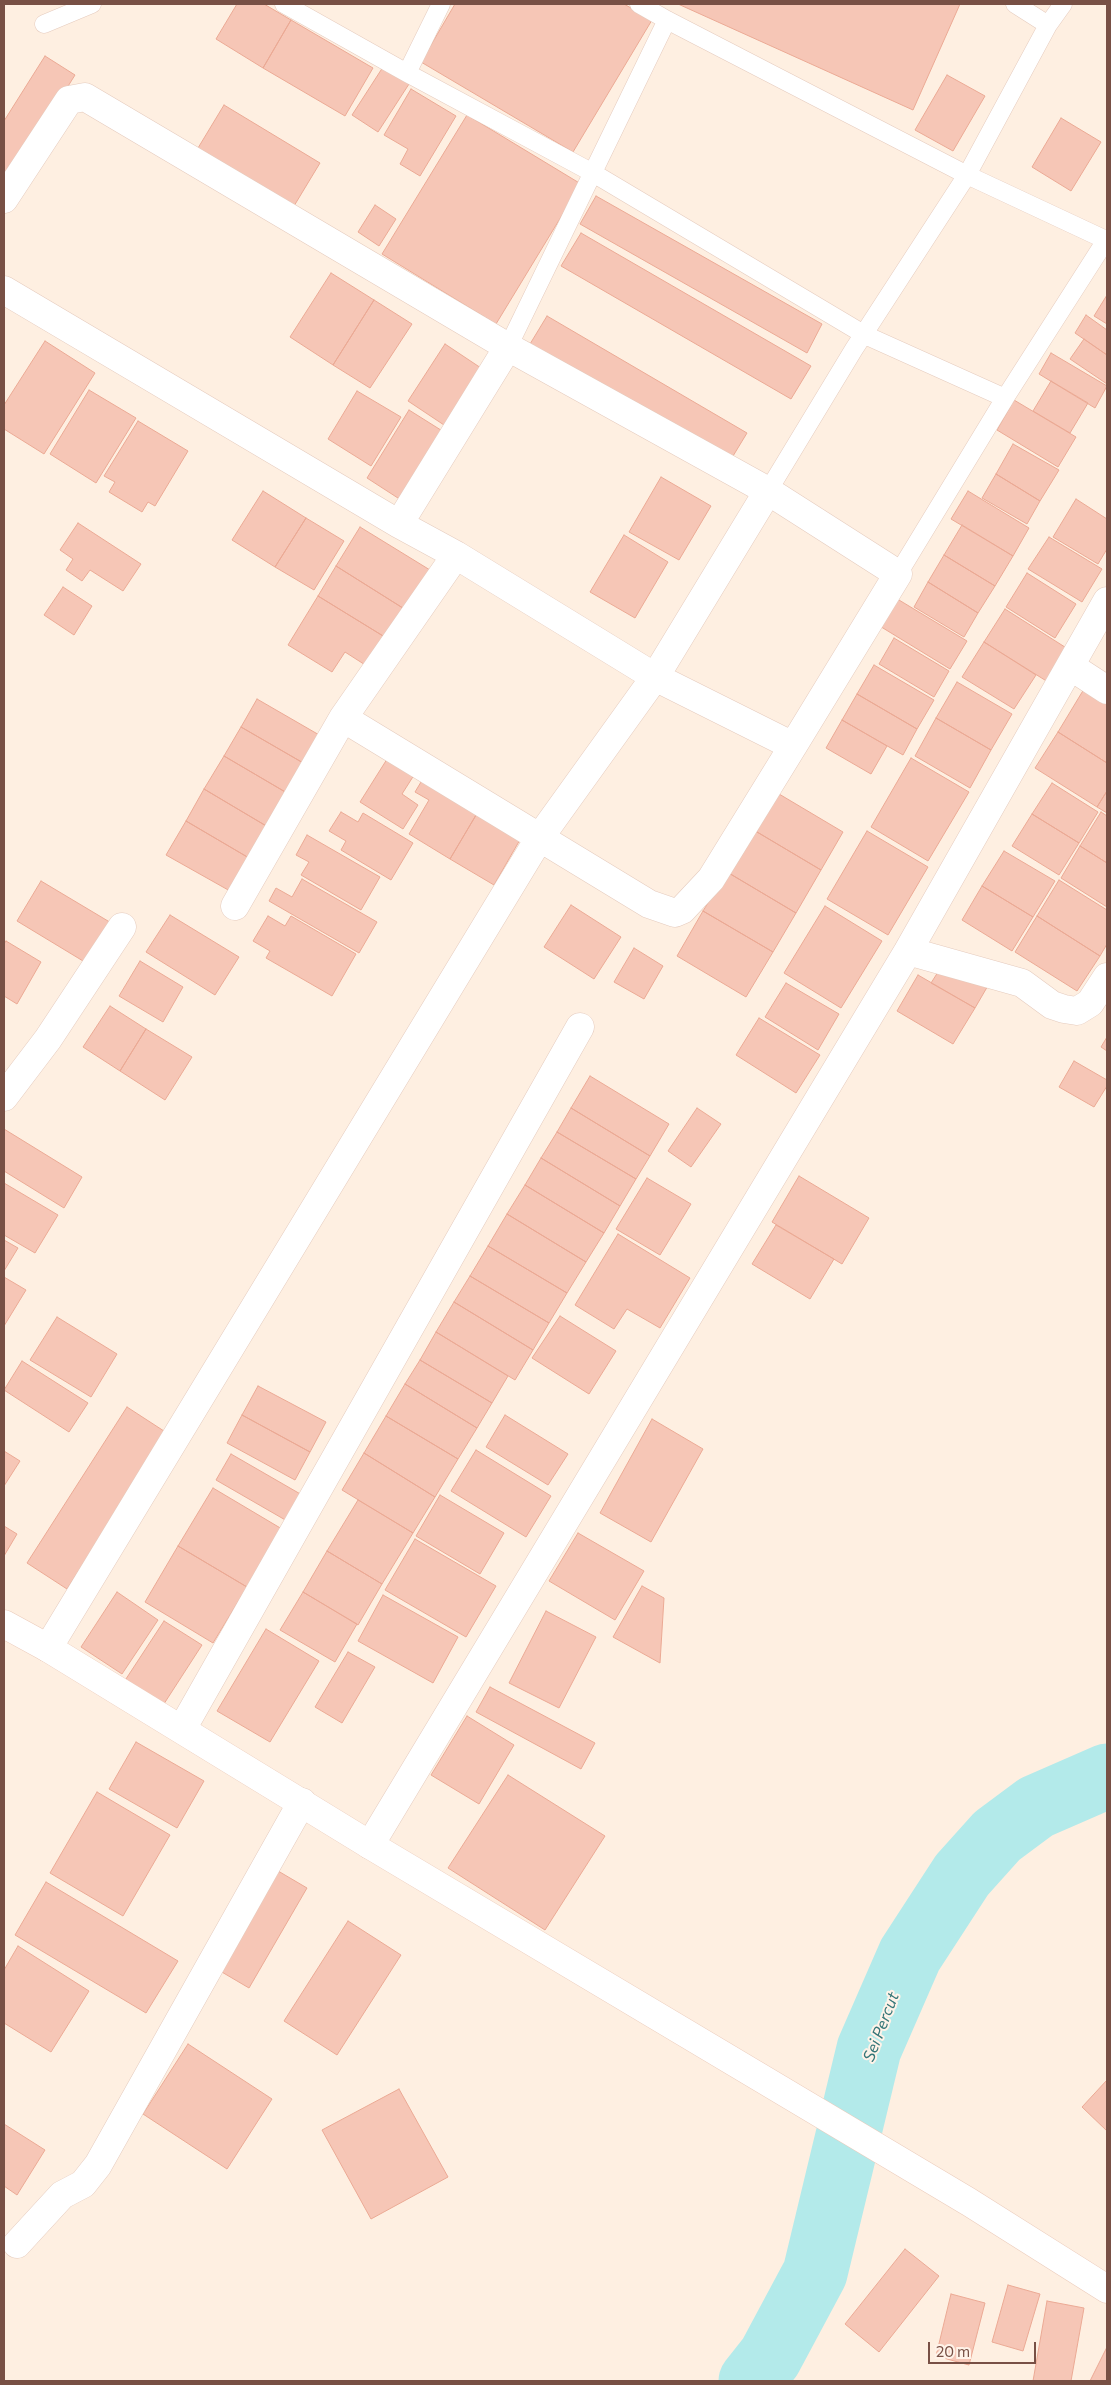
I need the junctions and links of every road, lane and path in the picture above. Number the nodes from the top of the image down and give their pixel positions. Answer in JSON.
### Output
{"nodes":[{"id":1,"x":92,"y":4,"type":"edge"},
{"id":2,"x":284,"y":4,"type":"edge"},
{"id":3,"x":441,"y":4,"type":"edge"},
{"id":4,"x":639,"y":4,"type":"edge"},
{"id":5,"x":1015,"y":4,"type":"edge"},
{"id":6,"x":1064,"y":4,"type":"edge"},
{"id":7,"x":666,"y":20,"type":"junction"},
{"id":8,"x":44,"y":24,"type":"dead end"},
{"id":9,"x":1048,"y":25,"type":"junction"},
{"id":10,"x":407,"y":73,"type":"junction"},
{"id":11,"x":593,"y":173,"type":"junction"},
{"id":12,"x":967,"y":175,"type":"junction"},
{"id":13,"x":4,"y":200,"type":"edge"},
{"id":14,"x":4,"y":290,"type":"edge"},
{"id":15,"x":865,"y":335,"type":"junction"},
{"id":16,"x":508,"y":347,"type":"junction"},
{"id":17,"x":1005,"y":398,"type":"junction"},
{"id":18,"x":768,"y":491,"type":"junction"},
{"id":19,"x":399,"y":524,"type":"junction"},
{"id":20,"x":456,"y":555,"type":"junction"},
{"id":21,"x":898,"y":574,"type":"junction"},
{"id":22,"x":1107,"y":600,"type":"edge"},
{"id":23,"x":1070,"y":666,"type":"junction"},
{"id":24,"x":655,"y":677,"type":"junction"},
{"id":25,"x":1107,"y":690,"type":"edge"},
{"id":26,"x":343,"y":718,"type":"junction"},
{"id":27,"x":793,"y":746,"type":"junction"},
{"id":28,"x":540,"y":837,"type":"junction"},
{"id":29,"x":235,"y":906,"type":"dead end"},
{"id":30,"x":122,"y":927,"type":"dead end"},
{"id":31,"x":908,"y":951,"type":"junction"},
{"id":32,"x":1107,"y":977,"type":"edge"},
{"id":33,"x":580,"y":1027,"type":"dead end"},
{"id":34,"x":4,"y":1097,"type":"edge"},
{"id":35,"x":4,"y":1624,"type":"edge"},
{"id":36,"x":48,"y":1648,"type":"junction"},
{"id":37,"x":182,"y":1729,"type":"junction"},
{"id":38,"x":302,"y":1802,"type":"junction"},
{"id":39,"x":370,"y":1845,"type":"junction"},
{"id":40,"x":17,"y":2244,"type":"dead end"},
{"id":41,"x":1107,"y":2289,"type":"edge"}],
"edges":[{"from":1,"to":8,"type":"lane"},
{"from":2,"to":10,"type":"lane"},
{"from":3,"to":10,"type":"lane"},
{"from":4,"to":7,"type":"lane"},
{"from":5,"to":9,"type":"lane"},
{"from":6,"to":9,"type":"lane"},
{"from":7,"to":11,"type":"lane"},
{"from":7,"to":12,"type":"lane"},
{"from":9,"to":12,"type":"lane"},
{"from":10,"to":11,"type":"lane"},
{"from":11,"to":15,"type":"lane"},
{"from":11,"to":16,"type":"lane"},
{"from":12,"to":15,"type":"lane"},
{"from":12,"to":17,"type":"lane"},
{"from":13,"to":16,"type":"street"},
{"from":14,"to":19,"type":"street"},
{"from":15,"to":17,"type":"lane"},
{"from":15,"to":18,"type":"lane"},
{"from":16,"to":18,"type":"street"},
{"from":16,"to":19,"type":"street"},
{"from":17,"to":21,"type":"lane"},
{"from":18,"to":21,"type":"street"},
{"from":18,"to":24,"type":"street"},
{"from":19,"to":20,"type":"street"},
{"from":20,"to":24,"type":"street"},
{"from":20,"to":26,"type":"street"},
{"from":21,"to":27,"type":"street"},
{"from":22,"to":23,"type":"street"},
{"from":23,"to":25,"type":"street"},
{"from":23,"to":31,"type":"street"},
{"from":24,"to":27,"type":"street"},
{"from":24,"to":28,"type":"street"},
{"from":26,"to":28,"type":"street"},
{"from":26,"to":29,"type":"street"},
{"from":27,"to":28,"type":"street"},
{"from":28,"to":36,"type":"street"},
{"from":30,"to":34,"type":"street"},
{"from":31,"to":32,"type":"street"},
{"from":31,"to":39,"type":"street"},
{"from":33,"to":37,"type":"street"},
{"from":35,"to":36,"type":"street"},
{"from":36,"to":37,"type":"street"},
{"from":37,"to":38,"type":"street"},
{"from":38,"to":39,"type":"street"},
{"from":38,"to":40,"type":"street"},
{"from":39,"to":41,"type":"street"}]}
